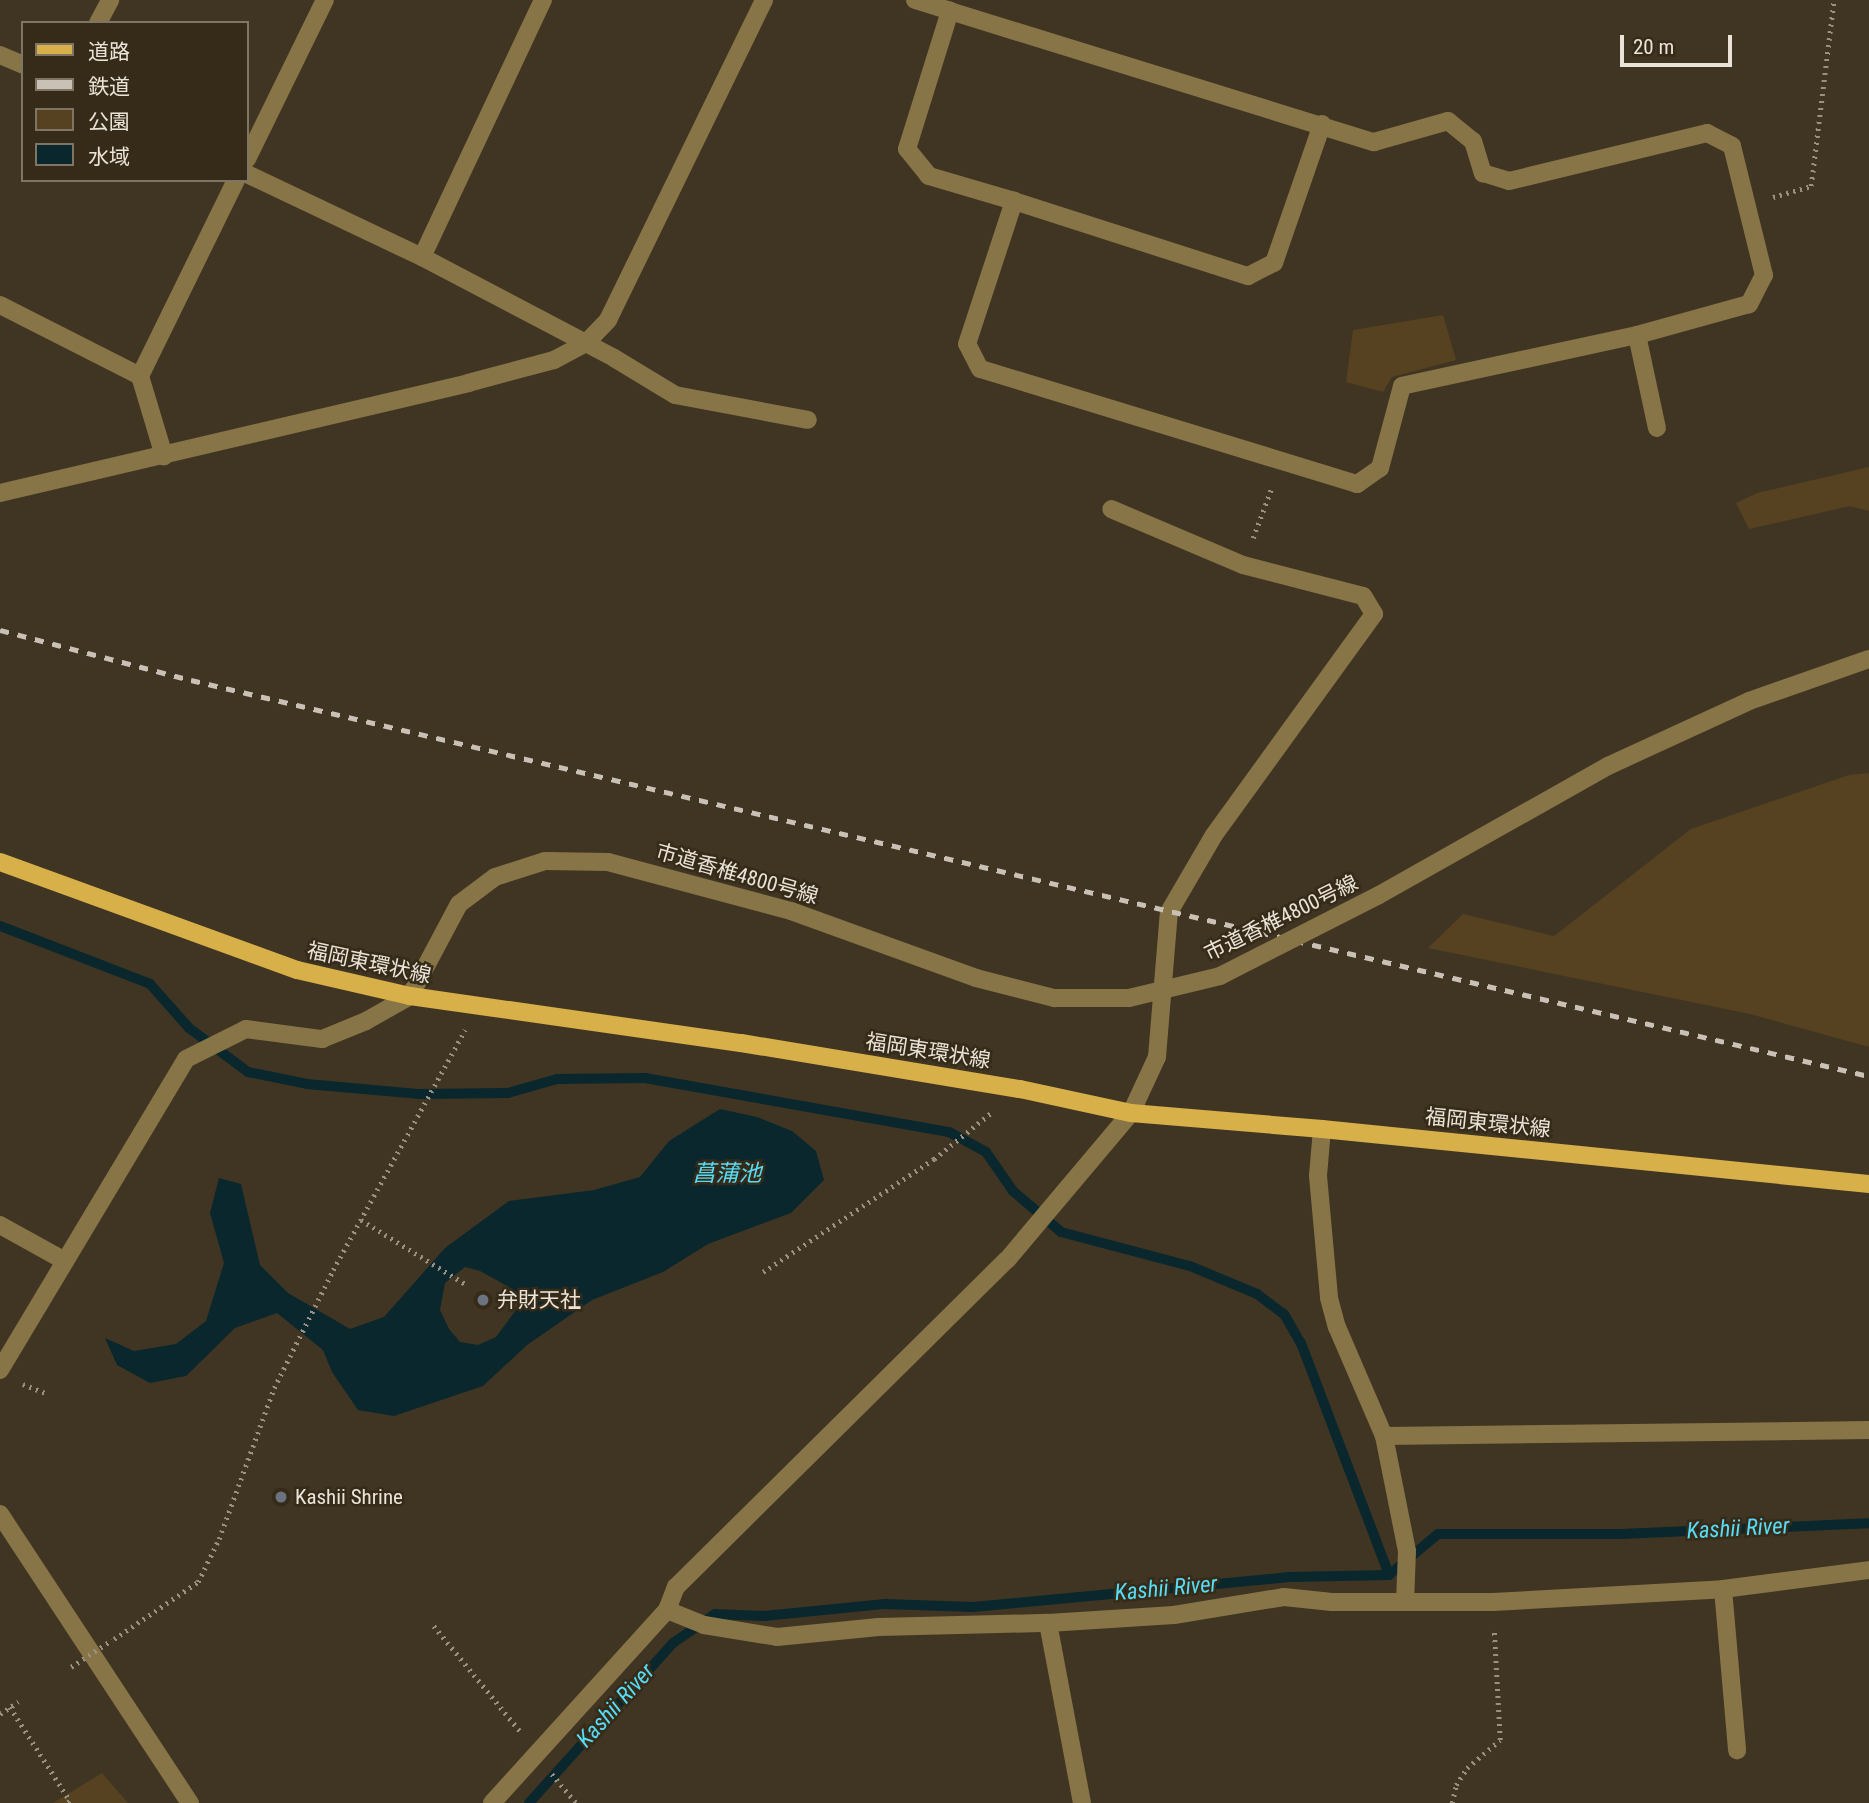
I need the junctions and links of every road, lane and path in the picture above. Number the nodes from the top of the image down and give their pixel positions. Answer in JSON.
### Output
{"nodes":[{"id":1,"x":110,"y":0,"type":"edge"},
{"id":2,"x":325,"y":0,"type":"edge"},
{"id":3,"x":542,"y":0,"type":"edge"},
{"id":4,"x":764,"y":0,"type":"edge"},
{"id":5,"x":915,"y":0,"type":"edge"},
{"id":6,"x":1833,"y":0,"type":"edge"},
{"id":7,"x":950,"y":11,"type":"junction"},
{"id":8,"x":99,"y":21,"type":"edge"},
{"id":9,"x":0,"y":55,"type":"edge"},
{"id":10,"x":21,"y":64,"type":"edge"},
{"id":11,"x":1322,"y":124,"type":"junction"},
{"id":12,"x":248,"y":157,"type":"edge"},
{"id":13,"x":248,"y":174,"type":"edge"},
{"id":14,"x":235,"y":182,"type":"edge"},
{"id":15,"x":1014,"y":201,"type":"junction"},
{"id":16,"x":1747,"y":205,"type":"junction"},
{"id":17,"x":422,"y":257,"type":"junction"},
{"id":18,"x":0,"y":304,"type":"edge"},
{"id":19,"x":1637,"y":335,"type":"junction"},
{"id":20,"x":586,"y":344,"type":"junction"},
{"id":21,"x":140,"y":376,"type":"junction"},
{"id":22,"x":808,"y":420,"type":"dead end"},
{"id":23,"x":1657,"y":428,"type":"dead end"},
{"id":24,"x":164,"y":456,"type":"junction"},
{"id":25,"x":1282,"y":460,"type":"junction"},
{"id":26,"x":0,"y":493,"type":"edge"},
{"id":27,"x":1111,"y":509,"type":"dead end"},
{"id":28,"x":1243,"y":565,"type":"junction"},
{"id":29,"x":1869,"y":659,"type":"edge"},
{"id":30,"x":0,"y":862,"type":"edge"},
{"id":31,"x":410,"y":996,"type":"junction"},
{"id":32,"x":477,"y":1007,"type":"junction"},
{"id":33,"x":1020,"y":1089,"type":"junction"},
{"id":34,"x":1131,"y":1113,"type":"junction"},
{"id":35,"x":1322,"y":1129,"type":"junction"},
{"id":36,"x":1869,"y":1184,"type":"edge"},
{"id":37,"x":361,"y":1220,"type":"junction"},
{"id":38,"x":0,"y":1225,"type":"edge"},
{"id":39,"x":65,"y":1261,"type":"junction"},
{"id":40,"x":763,"y":1272,"type":"dead end"},
{"id":41,"x":467,"y":1285,"type":"dead end"},
{"id":42,"x":0,"y":1370,"type":"edge"},
{"id":43,"x":1869,"y":1430,"type":"edge"},
{"id":44,"x":1384,"y":1436,"type":"junction"},
{"id":45,"x":0,"y":1514,"type":"edge"},
{"id":46,"x":1869,"y":1570,"type":"edge"},
{"id":47,"x":1723,"y":1589,"type":"junction"},
{"id":48,"x":1405,"y":1602,"type":"junction"},
{"id":49,"x":1493,"y":1602,"type":"junction"},
{"id":50,"x":667,"y":1610,"type":"junction"},
{"id":51,"x":1048,"y":1623,"type":"junction"},
{"id":52,"x":434,"y":1626,"type":"dead end"},
{"id":53,"x":71,"y":1667,"type":"dead end"},
{"id":54,"x":18,"y":1702,"type":"dead end"},
{"id":55,"x":10,"y":1707,"type":"junction"},
{"id":56,"x":0,"y":1714,"type":"edge"},
{"id":57,"x":1737,"y":1750,"type":"dead end"},
{"id":58,"x":537,"y":1752,"type":"junction"},
{"id":59,"x":68,"y":1803,"type":"edge"},
{"id":60,"x":190,"y":1803,"type":"edge"},
{"id":61,"x":492,"y":1803,"type":"edge"},
{"id":62,"x":1082,"y":1803,"type":"edge"},
{"id":63,"x":1452,"y":1803,"type":"edge"}],
"edges":[{"from":1,"to":8,"type":"street"},
{"from":2,"to":12,"type":"street"},
{"from":3,"to":17,"type":"street"},
{"from":4,"to":20,"type":"street"},
{"from":5,"to":7,"type":"street"},
{"from":6,"to":16,"type":"path"},
{"from":7,"to":11,"type":"street"},
{"from":7,"to":15,"type":"street"},
{"from":9,"to":10,"type":"street"},
{"from":11,"to":15,"type":"street"},
{"from":11,"to":16,"type":"street"},
{"from":13,"to":17,"type":"street"},
{"from":14,"to":21,"type":"street"},
{"from":15,"to":25,"type":"street"},
{"from":16,"to":19,"type":"street"},
{"from":17,"to":20,"type":"street"},
{"from":18,"to":21,"type":"street"},
{"from":19,"to":23,"type":"street"},
{"from":19,"to":25,"type":"street"},
{"from":20,"to":22,"type":"street"},
{"from":20,"to":24,"type":"street"},
{"from":21,"to":24,"type":"street"},
{"from":24,"to":26,"type":"street"},
{"from":25,"to":28,"type":"path"},
{"from":27,"to":28,"type":"street"},
{"from":28,"to":34,"type":"street"},
{"from":29,"to":31,"type":"street","name":"市道香椎4800号線","bridge":true},
{"from":30,"to":31,"type":"main road","name":"福岡東環状線"},
{"from":31,"to":32,"type":"main road","name":"福岡東環状線"},
{"from":31,"to":39,"type":"street"},
{"from":32,"to":33,"type":"main road","name":"福岡東環状線"},
{"from":32,"to":37,"type":"path"},
{"from":33,"to":34,"type":"main road","name":"福岡東環状線"},
{"from":33,"to":40,"type":"path"},
{"from":34,"to":35,"type":"main road","name":"福岡東環状線"},
{"from":34,"to":50,"type":"street"},
{"from":35,"to":36,"type":"main road","name":"福岡東環状線"},
{"from":35,"to":44,"type":"street"},
{"from":37,"to":41,"type":"path"},
{"from":37,"to":53,"type":"path","bridge":true},
{"from":38,"to":39,"type":"street"},
{"from":39,"to":42,"type":"street"},
{"from":43,"to":44,"type":"street"},
{"from":44,"to":48,"type":"street"},
{"from":45,"to":60,"type":"street"},
{"from":46,"to":47,"type":"street"},
{"from":47,"to":49,"type":"street"},
{"from":47,"to":57,"type":"street"},
{"from":48,"to":49,"type":"street"},
{"from":48,"to":51,"type":"street"},
{"from":49,"to":63,"type":"path"},
{"from":50,"to":51,"type":"street"},
{"from":50,"to":58,"type":"street"},
{"from":51,"to":62,"type":"street"},
{"from":52,"to":58,"type":"path"},
{"from":54,"to":55,"type":"path"},
{"from":55,"to":56,"type":"path"},
{"from":55,"to":59,"type":"path"},
{"from":58,"to":61,"type":"street"}]}
